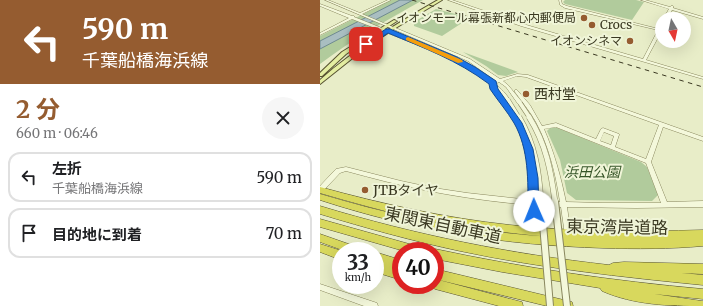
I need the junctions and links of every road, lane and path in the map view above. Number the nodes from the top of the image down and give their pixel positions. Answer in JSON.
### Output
{"nodes":[{"id":1,"x":327,"y":0,"type":"edge"},
{"id":2,"x":387,"y":0,"type":"edge"},
{"id":3,"x":390,"y":0,"type":"edge"},
{"id":4,"x":433,"y":0,"type":"edge"},
{"id":5,"x":440,"y":0,"type":"edge"},
{"id":6,"x":449,"y":0,"type":"edge"},
{"id":7,"x":560,"y":0,"type":"edge"},
{"id":8,"x":642,"y":0,"type":"edge"},
{"id":9,"x":647,"y":0,"type":"edge"},
{"id":10,"x":320,"y":4,"type":"edge"},
{"id":11,"x":672,"y":8,"type":"junction"},
{"id":12,"x":669,"y":12,"type":"edge"},
{"id":13,"x":361,"y":15,"type":"junction"},
{"id":14,"x":353,"y":17,"type":"junction"},
{"id":15,"x":703,"y":17,"type":"edge"},
{"id":16,"x":392,"y":27,"type":"junction"},
{"id":17,"x":388,"y":28,"type":"junction"},
{"id":18,"x":382,"y":29,"type":"junction"},
{"id":19,"x":655,"y":29,"type":"edge"},
{"id":20,"x":320,"y":34,"type":"edge"},
{"id":21,"x":655,"y":40,"type":"edge"},
{"id":22,"x":644,"y":61,"type":"junction"},
{"id":23,"x":320,"y":74,"type":"edge"},
{"id":24,"x":703,"y":78,"type":"edge"},
{"id":25,"x":500,"y":81,"type":"junction"},
{"id":26,"x":320,"y":83,"type":"edge"},
{"id":27,"x":493,"y":83,"type":"junction"},
{"id":28,"x":662,"y":124,"type":"junction"},
{"id":29,"x":541,"y":128,"type":"junction"},
{"id":30,"x":703,"y":139,"type":"edge"},
{"id":31,"x":597,"y":142,"type":"junction"},
{"id":32,"x":612,"y":148,"type":"junction"},
{"id":33,"x":648,"y":162,"type":"junction"},
{"id":34,"x":320,"y":190,"type":"edge"},
{"id":35,"x":320,"y":197,"type":"edge"},
{"id":36,"x":533,"y":203,"type":"junction"},
{"id":37,"x":703,"y":204,"type":"edge"},
{"id":38,"x":564,"y":205,"type":"junction"},
{"id":39,"x":665,"y":205,"type":"junction"},
{"id":40,"x":320,"y":210,"type":"edge"},
{"id":41,"x":320,"y":223,"type":"edge"},
{"id":42,"x":520,"y":231,"type":"junction"},
{"id":43,"x":703,"y":234,"type":"edge"},
{"id":44,"x":568,"y":235,"type":"junction"},
{"id":45,"x":320,"y":238,"type":"edge"},
{"id":46,"x":332,"y":242,"type":"edge"},
{"id":47,"x":703,"y":242,"type":"edge"},
{"id":48,"x":392,"y":243,"type":"edge"},
{"id":49,"x":320,"y":248,"type":"edge"},
{"id":50,"x":332,"y":252,"type":"edge"},
{"id":51,"x":444,"y":256,"type":"edge"},
{"id":52,"x":703,"y":269,"type":"edge"},
{"id":53,"x":599,"y":270,"type":"junction"},
{"id":54,"x":444,"y":276,"type":"edge"},
{"id":55,"x":703,"y":280,"type":"edge"},
{"id":56,"x":587,"y":282,"type":"junction"},
{"id":57,"x":444,"y":286,"type":"edge"},
{"id":58,"x":320,"y":287,"type":"edge"},
{"id":59,"x":703,"y":294,"type":"edge"},
{"id":60,"x":374,"y":306,"type":"edge"},
{"id":61,"x":518,"y":306,"type":"edge"},
{"id":62,"x":550,"y":306,"type":"edge"},
{"id":63,"x":567,"y":306,"type":"edge"},
{"id":64,"x":702,"y":306,"type":"edge"}],
"edges":[{"from":1,"to":10,"type":"street"},
{"from":1,"to":13,"type":"street"},
{"from":2,"to":13,"type":"street"},
{"from":3,"to":13,"type":"street"},
{"from":4,"to":17,"type":"main road"},
{"from":5,"to":16,"type":"main road"},
{"from":6,"to":22,"type":"street"},
{"from":7,"to":19,"type":"street"},
{"from":8,"to":11,"type":"street"},
{"from":9,"to":11,"type":"street"},
{"from":10,"to":14,"type":"street"},
{"from":11,"to":12,"type":"street"},
{"from":11,"to":15,"type":"street"},
{"from":13,"to":17,"type":"street"},
{"from":14,"to":18,"type":"street"},
{"from":14,"to":20,"type":"street"},
{"from":16,"to":17,"type":"main road"},
{"from":16,"to":25,"type":"street"},
{"from":17,"to":18,"type":"main road"},
{"from":17,"to":26,"type":"main road"},
{"from":17,"to":27,"type":"street"},
{"from":18,"to":23,"type":"main road"},
{"from":21,"to":22,"type":"street"},
{"from":22,"to":24,"type":"street"},
{"from":25,"to":27,"type":"street"},
{"from":25,"to":28,"type":"street"},
{"from":25,"to":29,"type":"street"},
{"from":25,"to":63,"type":"street","bridge":true},
{"from":27,"to":36,"type":"street"},
{"from":27,"to":62,"type":"street","bridge":true},
{"from":28,"to":30,"type":"street"},
{"from":28,"to":33,"type":"street"},
{"from":29,"to":31,"type":"street"},
{"from":29,"to":38,"type":"street"},
{"from":31,"to":32,"type":"street"},
{"from":31,"to":32,"type":"street"},
{"from":32,"to":33,"type":"street"},
{"from":33,"to":39,"type":"street"},
{"from":34,"to":36,"type":"street"},
{"from":34,"to":42,"type":"highway"},
{"from":35,"to":47,"type":"highway","name":"東京湾岸道路","bridge":true},
{"from":36,"to":38,"type":"street"},
{"from":36,"to":42,"type":"street"},
{"from":37,"to":39,"type":"street"},
{"from":38,"to":39,"type":"street"},
{"from":38,"to":44,"type":"street"},
{"from":40,"to":53,"type":"highway","name":"東関東自動車道"},
{"from":41,"to":48,"type":"highway","name":"東関東自動車道"},
{"from":42,"to":44,"type":"highway"},
{"from":43,"to":44,"type":"highway"},
{"from":45,"to":46,"type":"highway"},
{"from":49,"to":50,"type":"highway"},
{"from":51,"to":56,"type":"highway","name":"東関東自動車道"},
{"from":52,"to":53,"type":"highway"},
{"from":53,"to":55,"type":"highway","name":"東関東自動車道"},
{"from":54,"to":63,"type":"highway","bridge":true},
{"from":56,"to":59,"type":"highway","name":"東関東自動車道"},
{"from":56,"to":64,"type":"highway"},
{"from":57,"to":61,"type":"highway"},
{"from":58,"to":60,"type":"street"}]}
